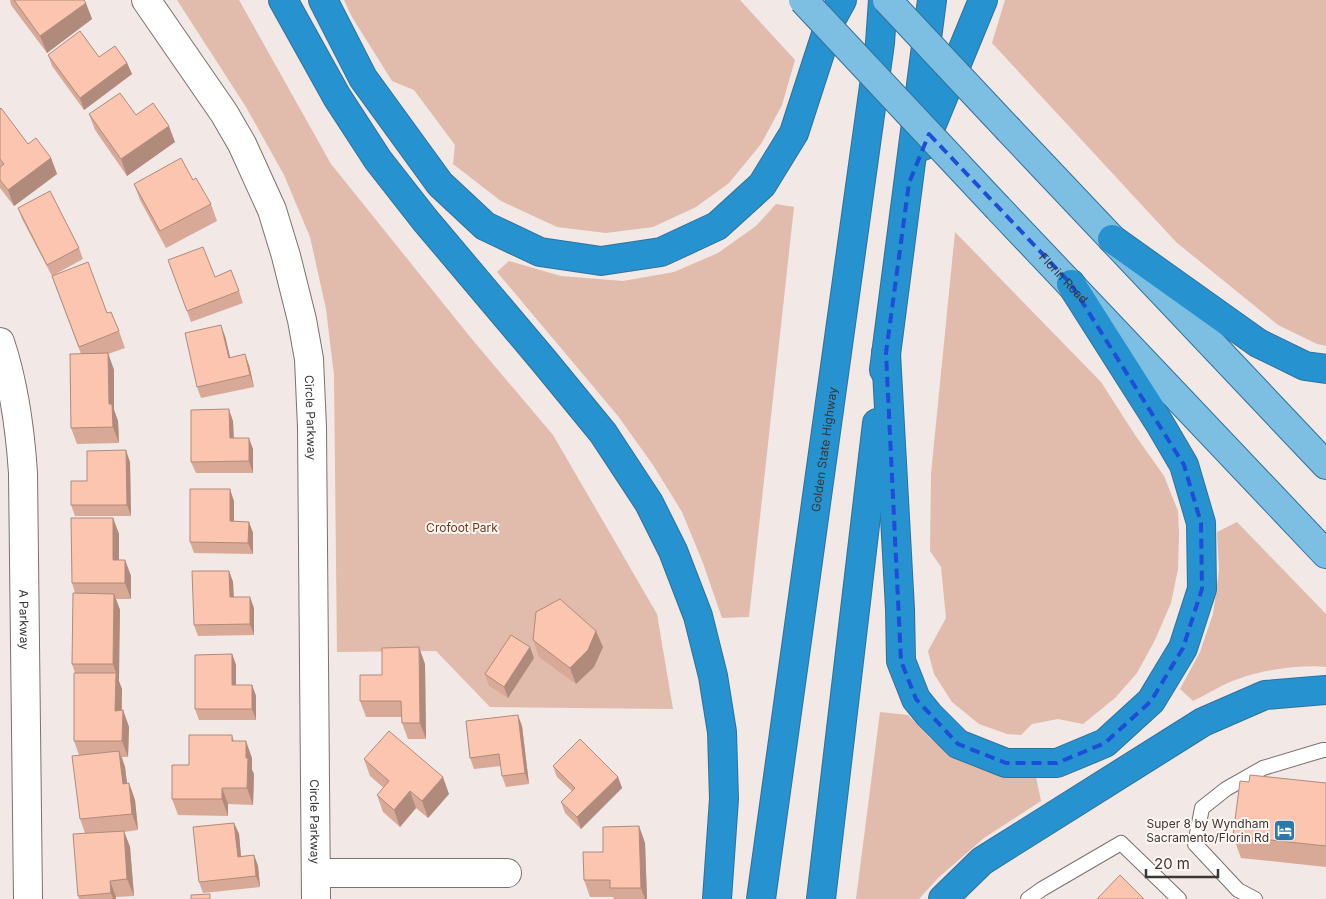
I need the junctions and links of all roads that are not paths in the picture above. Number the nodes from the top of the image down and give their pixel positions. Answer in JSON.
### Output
{"nodes":[{"id":1,"x":146,"y":0,"type":"edge"},
{"id":2,"x":283,"y":0,"type":"edge"},
{"id":3,"x":323,"y":0,"type":"edge"},
{"id":4,"x":803,"y":0,"type":"edge"},
{"id":5,"x":842,"y":0,"type":"edge"},
{"id":6,"x":885,"y":0,"type":"edge"},
{"id":7,"x":932,"y":0,"type":"edge"},
{"id":8,"x":983,"y":0,"type":"edge"},
{"id":9,"x":909,"y":182,"type":"junction"},
{"id":10,"x":1112,"y":238,"type":"junction"},
{"id":11,"x":1072,"y":284,"type":"junction"},
{"id":12,"x":0,"y":342,"type":"edge"},
{"id":13,"x":886,"y":354,"type":"junction"},
{"id":14,"x":1326,"y":369,"type":"edge"},
{"id":15,"x":1326,"y":466,"type":"edge"},
{"id":16,"x":1326,"y":554,"type":"edge"},
{"id":17,"x":1326,"y":690,"type":"edge"},
{"id":18,"x":1326,"y":750,"type":"edge"},
{"id":19,"x":507,"y":873,"type":"dead end"},
{"id":20,"x":316,"y":886,"type":"edge"},
{"id":21,"x":28,"y":899,"type":"edge"},
{"id":22,"x":717,"y":899,"type":"edge"},
{"id":23,"x":761,"y":899,"type":"edge"},
{"id":24,"x":821,"y":899,"type":"edge"},
{"id":25,"x":943,"y":899,"type":"edge"},
{"id":26,"x":1028,"y":899,"type":"edge"},
{"id":27,"x":1179,"y":899,"type":"edge"},
{"id":28,"x":1255,"y":899,"type":"edge"}],
"edges":[{"from":1,"to":20,"type":"street","name":"Circle Parkway"},
{"from":2,"to":22,"type":"highway"},
{"from":3,"to":5,"type":"highway"},
{"from":4,"to":11,"type":"main road","name":"Florin Road","bridge":true},
{"from":6,"to":10,"type":"main road","bridge":true},
{"from":6,"to":23,"type":"highway","name":"Golden State Highway"},
{"from":7,"to":9,"type":"highway"},
{"from":8,"to":9,"type":"highway"},
{"from":9,"to":13,"type":"highway"},
{"from":10,"to":14,"type":"highway"},
{"from":10,"to":15,"type":"main road"},
{"from":11,"to":13,"type":"highway"},
{"from":11,"to":16,"type":"main road","name":"Florin Road"},
{"from":12,"to":21,"type":"street","name":"A Parkway"},
{"from":13,"to":24,"type":"highway"},
{"from":17,"to":25,"type":"highway"},
{"from":18,"to":28,"type":"lane"},
{"from":19,"to":20,"type":"street","name":"Circle Parkway"},
{"from":26,"to":27,"type":"lane"}]}
